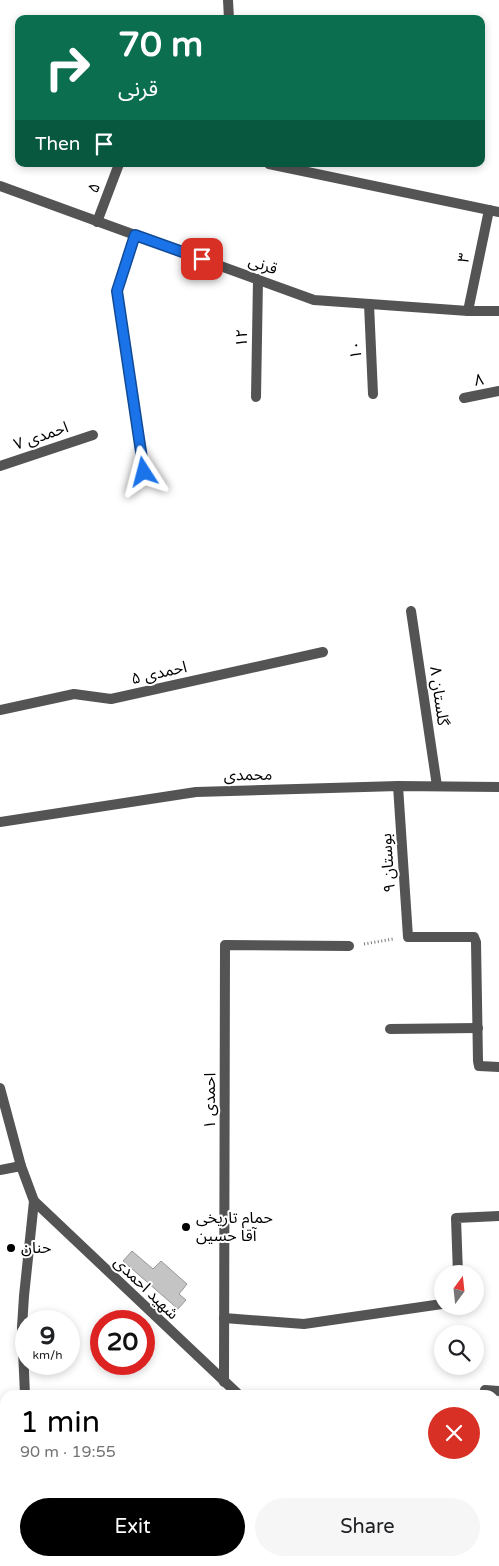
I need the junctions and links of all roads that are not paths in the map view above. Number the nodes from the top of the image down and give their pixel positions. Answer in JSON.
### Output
{"nodes":[{"id":1,"x":228,"y":0,"type":"edge"},
{"id":2,"x":229,"y":15,"type":"edge"},
{"id":3,"x":117,"y":167,"type":"edge"},
{"id":4,"x":283,"y":167,"type":"edge"},
{"id":5,"x":0,"y":186,"type":"edge"},
{"id":6,"x":494,"y":211,"type":"edge"},
{"id":7,"x":97,"y":222,"type":"junction"},
{"id":8,"x":135,"y":235,"type":"junction"},
{"id":9,"x":258,"y":279,"type":"junction"},
{"id":10,"x":370,"y":304,"type":"junction"},
{"id":11,"x":468,"y":311,"type":"junction"},
{"id":12,"x":499,"y":311,"type":"edge"},
{"id":13,"x":499,"y":392,"type":"edge"},
{"id":14,"x":373,"y":394,"type":"dead end"},
{"id":15,"x":256,"y":397,"type":"dead end"},
{"id":16,"x":464,"y":398,"type":"dead end"},
{"id":17,"x":92,"y":435,"type":"dead end"},
{"id":18,"x":0,"y":466,"type":"edge"},
{"id":19,"x":144,"y":472,"type":"dead end"},
{"id":20,"x":411,"y":611,"type":"dead end"},
{"id":21,"x":323,"y":652,"type":"dead end"},
{"id":22,"x":0,"y":710,"type":"edge"},
{"id":23,"x":398,"y":786,"type":"junction"},
{"id":24,"x":437,"y":786,"type":"junction"},
{"id":25,"x":499,"y":787,"type":"edge"},
{"id":26,"x":0,"y":822,"type":"edge"},
{"id":27,"x":350,"y":946,"type":"road end"},
{"id":28,"x":390,"y":1028,"type":"dead end"},
{"id":29,"x":478,"y":1028,"type":"junction"},
{"id":30,"x":499,"y":1067,"type":"edge"},
{"id":31,"x":0,"y":1088,"type":"edge"},
{"id":32,"x":21,"y":1166,"type":"junction"},
{"id":33,"x":0,"y":1170,"type":"edge"},
{"id":34,"x":34,"y":1201,"type":"junction"},
{"id":35,"x":499,"y":1216,"type":"edge"},
{"id":36,"x":458,"y":1265,"type":"edge"},
{"id":37,"x":434,"y":1305,"type":"edge"},
{"id":38,"x":224,"y":1318,"type":"junction"},
{"id":39,"x":224,"y":1382,"type":"junction"},
{"id":40,"x":26,"y":1390,"type":"edge"},
{"id":41,"x":233,"y":1390,"type":"edge"}],
"edges":[{"from":1,"to":2,"type":"street"},
{"from":3,"to":7,"type":"street","name":"۵"},
{"from":4,"to":6,"type":"street"},
{"from":5,"to":7,"type":"street","name":"قرنی"},
{"from":6,"to":11,"type":"street","name":"۳"},
{"from":7,"to":8,"type":"street","name":"قرنی"},
{"from":8,"to":9,"type":"street","name":"قرنی"},
{"from":8,"to":19,"type":"street"},
{"from":9,"to":10,"type":"street","name":"قرنی"},
{"from":9,"to":15,"type":"street","name":"۱۲"},
{"from":10,"to":11,"type":"street","name":"قرنی"},
{"from":10,"to":14,"type":"street","name":"۱۰"},
{"from":11,"to":12,"type":"street","name":"قرنی"},
{"from":13,"to":16,"type":"street","name":"۸"},
{"from":17,"to":18,"type":"street","name":"احمدی ۷"},
{"from":20,"to":24,"type":"street","name":"گلستان ۸"},
{"from":21,"to":22,"type":"street","name":"احمدی ۵"},
{"from":23,"to":24,"type":"street","name":"محمدی"},
{"from":23,"to":26,"type":"street","name":"محمدی"},
{"from":23,"to":29,"type":"street","name":"بوستان ۹"},
{"from":24,"to":25,"type":"street","name":"محمدی"},
{"from":27,"to":38,"type":"street","name":"احمدی ۱"},
{"from":28,"to":29,"type":"street"},
{"from":29,"to":30,"type":"street"},
{"from":31,"to":32,"type":"street","name":"شهید احمدی"},
{"from":32,"to":33,"type":"street"},
{"from":32,"to":34,"type":"street","name":"شهید احمدی"},
{"from":34,"to":39,"type":"street","name":"شهید احمدی"},
{"from":34,"to":40,"type":"street","name":"شهید احمدی"},
{"from":35,"to":36,"type":"street"},
{"from":37,"to":38,"type":"street"},
{"from":38,"to":39,"type":"street","name":"احمدی ۱"},
{"from":39,"to":41,"type":"street","name":"شهید احمدی"}]}
